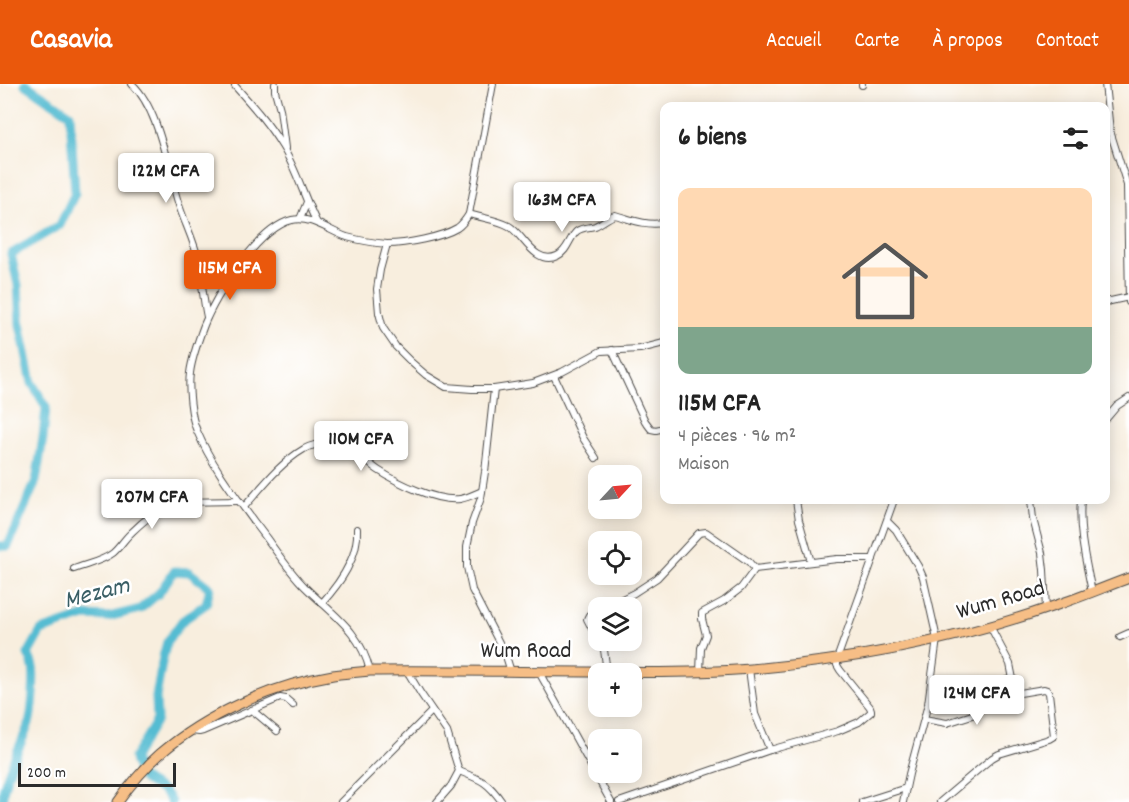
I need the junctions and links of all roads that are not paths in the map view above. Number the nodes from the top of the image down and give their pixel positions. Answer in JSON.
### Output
{"nodes":[{"id":1,"x":132,"y":84,"type":"edge"},
{"id":2,"x":275,"y":84,"type":"edge"},
{"id":3,"x":493,"y":84,"type":"edge"},
{"id":4,"x":1105,"y":84,"type":"edge"},
{"id":5,"x":235,"y":86,"type":"dead end"},
{"id":6,"x":1107,"y":102,"type":"edge"},
{"id":7,"x":1110,"y":131,"type":"edge"},
{"id":8,"x":286,"y":154,"type":"junction"},
{"id":9,"x":307,"y":202,"type":"junction"},
{"id":10,"x":1129,"y":206,"type":"edge"},
{"id":11,"x":469,"y":214,"type":"junction"},
{"id":12,"x":300,"y":219,"type":"junction"},
{"id":13,"x":317,"y":223,"type":"junction"},
{"id":14,"x":660,"y":223,"type":"edge"},
{"id":15,"x":387,"y":244,"type":"junction"},
{"id":16,"x":1129,"y":297,"type":"edge"},
{"id":17,"x":1110,"y":301,"type":"edge"},
{"id":18,"x":1129,"y":302,"type":"edge"},
{"id":19,"x":207,"y":317,"type":"junction"},
{"id":20,"x":660,"y":344,"type":"edge"},
{"id":21,"x":612,"y":350,"type":"junction"},
{"id":22,"x":554,"y":376,"type":"junction"},
{"id":23,"x":494,"y":389,"type":"junction"},
{"id":24,"x":1129,"y":398,"type":"edge"},
{"id":25,"x":1110,"y":414,"type":"edge"},
{"id":26,"x":660,"y":429,"type":"edge"},
{"id":27,"x":596,"y":458,"type":"dead end"},
{"id":28,"x":482,"y":491,"type":"junction"},
{"id":29,"x":239,"y":501,"type":"junction"},
{"id":30,"x":797,"y":504,"type":"edge"},
{"id":31,"x":893,"y":504,"type":"edge"},
{"id":32,"x":1031,"y":504,"type":"edge"},
{"id":33,"x":1081,"y":504,"type":"edge"},
{"id":34,"x":244,"y":507,"type":"junction"},
{"id":35,"x":887,"y":521,"type":"junction"},
{"id":36,"x":357,"y":529,"type":"dead end"},
{"id":37,"x":873,"y":559,"type":"junction"},
{"id":38,"x":811,"y":562,"type":"junction"},
{"id":39,"x":74,"y":569,"type":"dead end"},
{"id":40,"x":755,"y":569,"type":"junction"},
{"id":41,"x":1129,"y":578,"type":"edge"},
{"id":42,"x":1092,"y":592,"type":"junction"},
{"id":43,"x":626,"y":597,"type":"edge"},
{"id":44,"x":322,"y":603,"type":"junction"},
{"id":45,"x":1046,"y":609,"type":"junction"},
{"id":46,"x":990,"y":626,"type":"junction"},
{"id":47,"x":1129,"y":633,"type":"edge"},
{"id":48,"x":1120,"y":637,"type":"dead end"},
{"id":49,"x":937,"y":639,"type":"junction"},
{"id":50,"x":837,"y":659,"type":"junction"},
{"id":51,"x":749,"y":669,"type":"junction"},
{"id":52,"x":370,"y":671,"type":"junction"},
{"id":53,"x":407,"y":671,"type":"junction"},
{"id":54,"x":512,"y":672,"type":"junction"},
{"id":55,"x":539,"y":672,"type":"junction"},
{"id":56,"x":588,"y":672,"type":"edge"},
{"id":57,"x":642,"y":672,"type":"edge"},
{"id":58,"x":700,"y":672,"type":"junction"},
{"id":59,"x":1013,"y":678,"type":"junction"},
{"id":60,"x":293,"y":705,"type":"dead end"},
{"id":61,"x":252,"y":710,"type":"junction"},
{"id":62,"x":432,"y":711,"type":"junction"},
{"id":63,"x":924,"y":719,"type":"junction"},
{"id":64,"x":191,"y":731,"type":"junction"},
{"id":65,"x":277,"y":731,"type":"dead end"},
{"id":66,"x":770,"y":750,"type":"junction"},
{"id":67,"x":459,"y":771,"type":"junction"},
{"id":68,"x":906,"y":788,"type":"junction"},
{"id":69,"x":118,"y":802,"type":"edge"},
{"id":70,"x":341,"y":802,"type":"edge"},
{"id":71,"x":437,"y":802,"type":"edge"},
{"id":72,"x":502,"y":802,"type":"edge"},
{"id":73,"x":611,"y":802,"type":"edge"},
{"id":74,"x":619,"y":802,"type":"edge"},
{"id":75,"x":862,"y":802,"type":"edge"},
{"id":76,"x":903,"y":802,"type":"edge"},
{"id":77,"x":940,"y":802,"type":"edge"}],
"edges":[{"from":1,"to":19,"type":"street"},
{"from":2,"to":8,"type":"street"},
{"from":3,"to":11,"type":"street"},
{"from":4,"to":6,"type":"street"},
{"from":5,"to":8,"type":"street"},
{"from":7,"to":10,"type":"street"},
{"from":8,"to":9,"type":"street"},
{"from":9,"to":12,"type":"street"},
{"from":9,"to":13,"type":"street"},
{"from":10,"to":16,"type":"street"},
{"from":11,"to":14,"type":"street"},
{"from":11,"to":15,"type":"street"},
{"from":12,"to":13,"type":"street"},
{"from":12,"to":19,"type":"street"},
{"from":13,"to":15,"type":"street"},
{"from":15,"to":23,"type":"street"},
{"from":16,"to":17,"type":"street"},
{"from":16,"to":18,"type":"street"},
{"from":19,"to":29,"type":"street"},
{"from":20,"to":21,"type":"street"},
{"from":21,"to":22,"type":"street"},
{"from":21,"to":26,"type":"street"},
{"from":22,"to":23,"type":"street"},
{"from":22,"to":27,"type":"street"},
{"from":23,"to":28,"type":"street"},
{"from":24,"to":25,"type":"street"},
{"from":28,"to":34,"type":"street"},
{"from":28,"to":54,"type":"street"},
{"from":29,"to":34,"type":"street"},
{"from":29,"to":39,"type":"street"},
{"from":30,"to":38,"type":"street"},
{"from":31,"to":35,"type":"street"},
{"from":32,"to":45,"type":"street"},
{"from":33,"to":42,"type":"street"},
{"from":34,"to":44,"type":"street"},
{"from":35,"to":37,"type":"street"},
{"from":35,"to":49,"type":"street"},
{"from":36,"to":44,"type":"street"},
{"from":37,"to":38,"type":"street"},
{"from":37,"to":50,"type":"street"},
{"from":38,"to":40,"type":"street"},
{"from":40,"to":43,"type":"street"},
{"from":40,"to":58,"type":"street"},
{"from":41,"to":42,"type":"highway","name":"Wum Road"},
{"from":42,"to":45,"type":"highway","name":"Wum Road"},
{"from":44,"to":52,"type":"street"},
{"from":45,"to":46,"type":"highway","name":"Wum Road"},
{"from":46,"to":49,"type":"highway","name":"Wum Road"},
{"from":46,"to":59,"type":"street"},
{"from":47,"to":48,"type":"street"},
{"from":49,"to":50,"type":"highway","name":"Wum Road"},
{"from":49,"to":63,"type":"street"},
{"from":50,"to":51,"type":"highway","name":"Wum Road"},
{"from":50,"to":66,"type":"street"},
{"from":51,"to":58,"type":"highway","name":"Wum Road"},
{"from":51,"to":66,"type":"street"},
{"from":52,"to":53,"type":"highway","name":"Wum Road"},
{"from":52,"to":64,"type":"highway","name":"Wum Road"},
{"from":53,"to":54,"type":"highway","name":"Wum Road"},
{"from":53,"to":62,"type":"street"},
{"from":54,"to":55,"type":"highway","name":"Wum Road"},
{"from":55,"to":56,"type":"highway","name":"Wum Road"},
{"from":55,"to":73,"type":"street"},
{"from":57,"to":58,"type":"highway","name":"Wum Road"},
{"from":59,"to":63,"type":"street"},
{"from":59,"to":77,"type":"street"},
{"from":60,"to":61,"type":"street"},
{"from":61,"to":64,"type":"street"},
{"from":61,"to":65,"type":"street"},
{"from":62,"to":67,"type":"street"},
{"from":62,"to":70,"type":"street"},
{"from":63,"to":68,"type":"street"},
{"from":64,"to":69,"type":"highway","name":"Wum Road"},
{"from":66,"to":74,"type":"street"},
{"from":67,"to":71,"type":"street"},
{"from":67,"to":72,"type":"street"},
{"from":68,"to":75,"type":"street"},
{"from":68,"to":76,"type":"street"}]}
